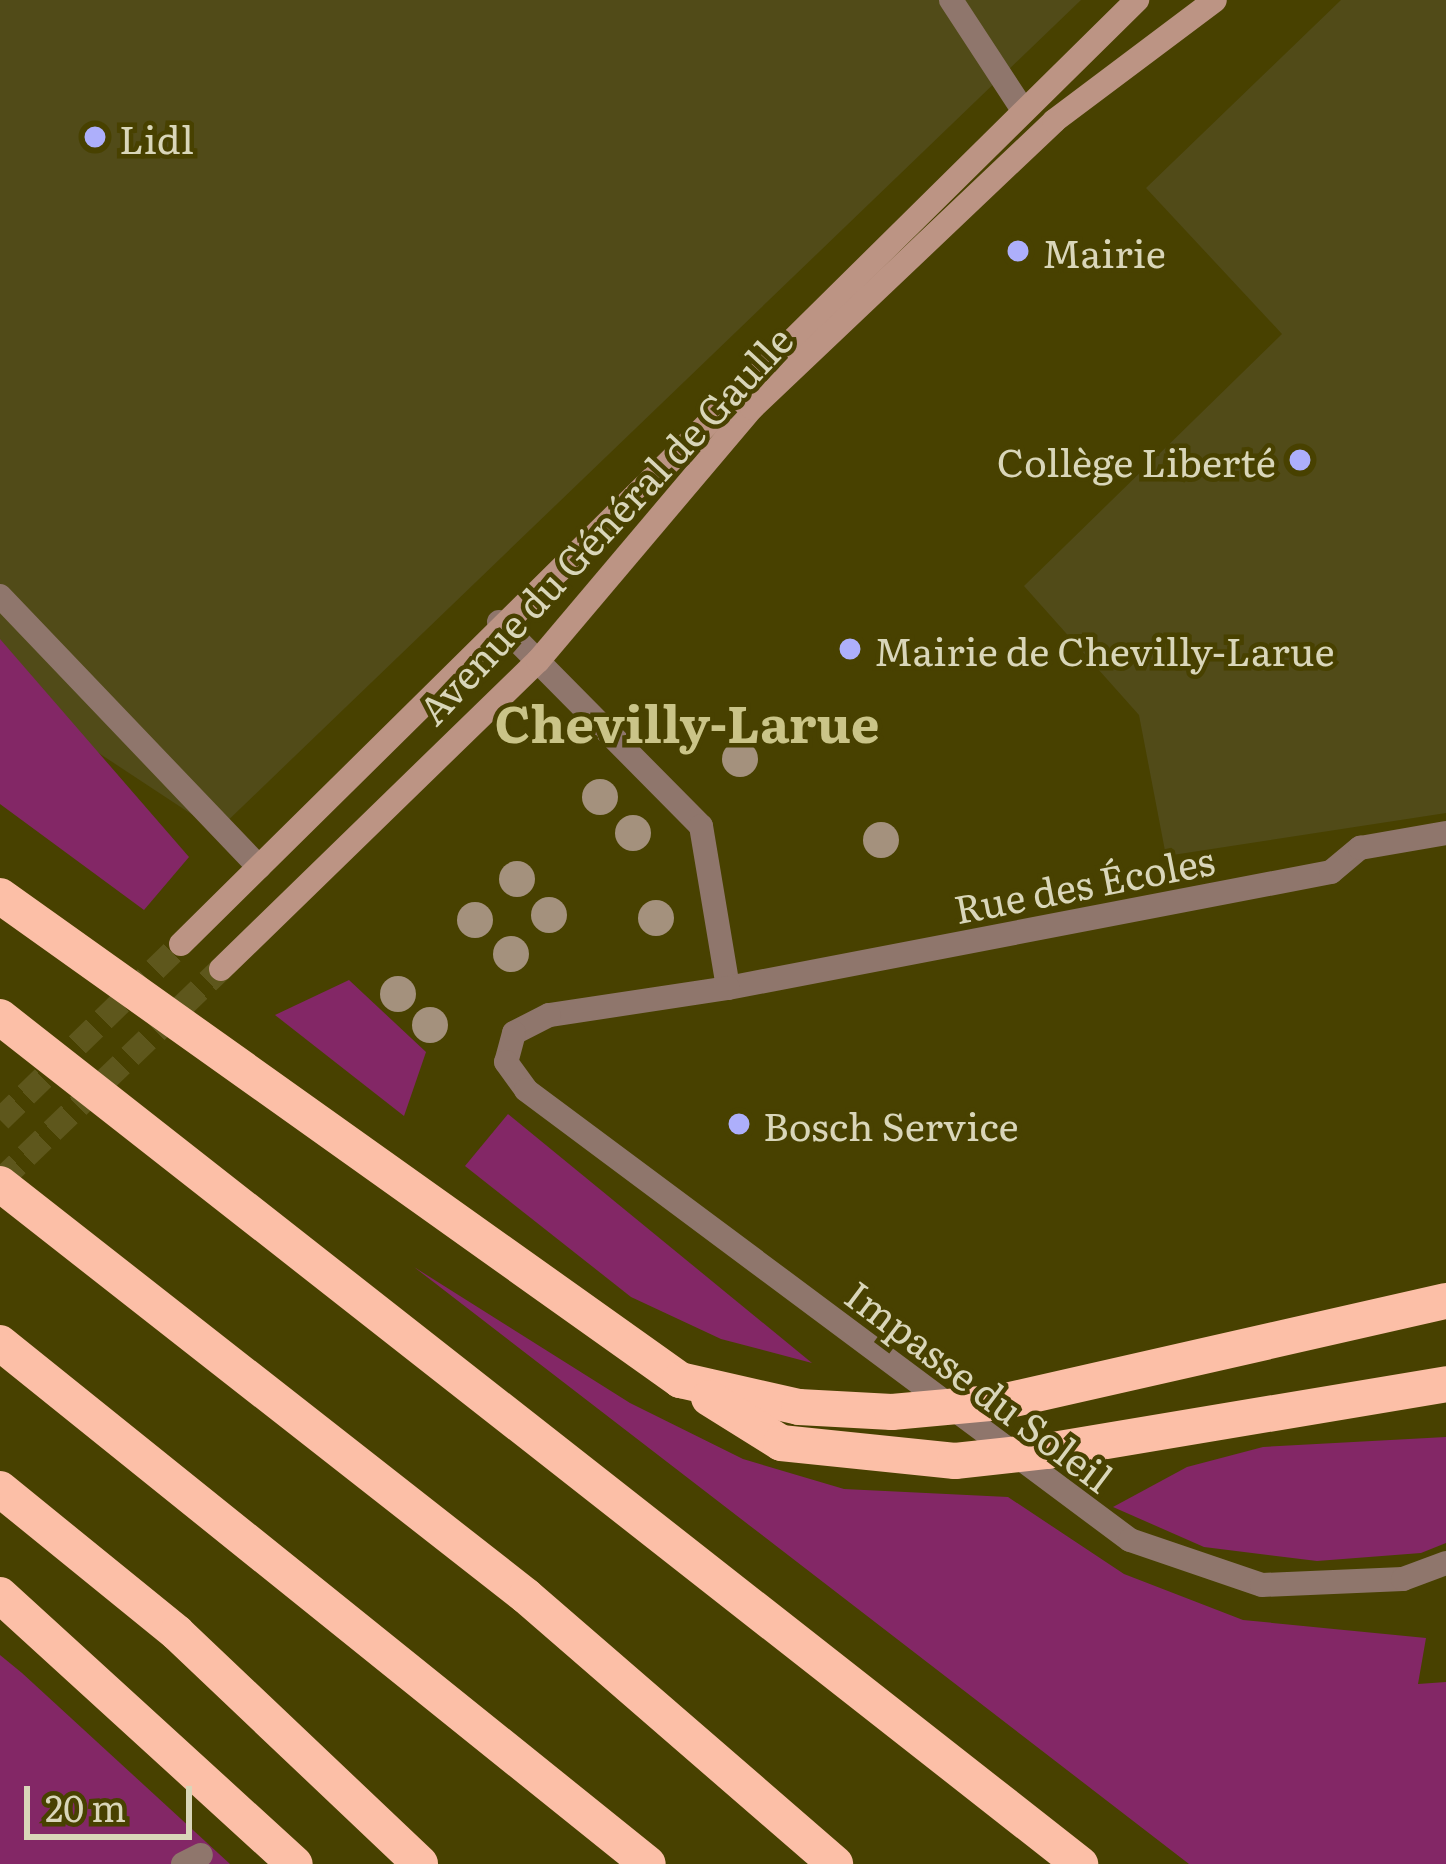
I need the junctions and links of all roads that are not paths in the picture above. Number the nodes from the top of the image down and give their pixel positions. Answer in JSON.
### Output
{"nodes":[{"id":1,"x":950,"y":0,"type":"edge"},
{"id":2,"x":1137,"y":0,"type":"edge"},
{"id":3,"x":1215,"y":0,"type":"edge"},
{"id":4,"x":1023,"y":110,"type":"junction"},
{"id":5,"x":0,"y":596,"type":"edge"},
{"id":6,"x":499,"y":622,"type":"junction"},
{"id":7,"x":538,"y":661,"type":"junction"},
{"id":8,"x":1446,"y":833,"type":"edge"},
{"id":9,"x":259,"y":867,"type":"junction"},
{"id":10,"x":0,"y":896,"type":"edge"},
{"id":11,"x":181,"y":944,"type":"tunnel mouth"},
{"id":12,"x":221,"y":969,"type":"tunnel mouth"},
{"id":13,"x":728,"y":988,"type":"junction"},
{"id":14,"x":0,"y":1017,"type":"edge"},
{"id":15,"x":526,"y":1090,"type":"joint"},
{"id":16,"x":0,"y":1184,"type":"edge"},
{"id":17,"x":1446,"y":1301,"type":"edge"},
{"id":18,"x":0,"y":1342,"type":"edge"},
{"id":19,"x":680,"y":1380,"type":"junction"},
{"id":20,"x":1446,"y":1384,"type":"edge"},
{"id":21,"x":0,"y":1489,"type":"edge"},
{"id":22,"x":1446,"y":1563,"type":"edge"},
{"id":23,"x":0,"y":1595,"type":"edge"},
{"id":24,"x":575,"y":1799,"type":"junction"},
{"id":25,"x":295,"y":1864,"type":"edge"},
{"id":26,"x":420,"y":1864,"type":"edge"},
{"id":27,"x":630,"y":1864,"type":"edge"},
{"id":28,"x":649,"y":1864,"type":"edge"},
{"id":29,"x":836,"y":1864,"type":"edge"},
{"id":30,"x":1080,"y":1864,"type":"edge"}],
"edges":[{"from":1,"to":4,"type":"street"},
{"from":2,"to":4,"type":"main road"},
{"from":3,"to":7,"type":"main road","name":"Avenue du Général de Gaulle"},
{"from":4,"to":6,"type":"main road"},
{"from":5,"to":9,"type":"street"},
{"from":6,"to":7,"type":"street"},
{"from":6,"to":9,"type":"main road"},
{"from":7,"to":12,"type":"main road","name":"Avenue du Général de Gaulle"},
{"from":7,"to":13,"type":"street"},
{"from":8,"to":13,"type":"street","name":"Rue des Écoles"},
{"from":9,"to":11,"type":"main road"},
{"from":10,"to":19,"type":"highway"},
{"from":13,"to":15,"type":"street","name":"Rue des Écoles"},
{"from":14,"to":30,"type":"highway"},
{"from":15,"to":22,"type":"street","name":"Impasse du Soleil"},
{"from":16,"to":29,"type":"highway"},
{"from":17,"to":19,"type":"highway","bridge":true},
{"from":18,"to":24,"type":"highway"},
{"from":19,"to":20,"type":"highway","bridge":true},
{"from":21,"to":26,"type":"highway"},
{"from":23,"to":25,"type":"highway"},
{"from":24,"to":27,"type":"highway"},
{"from":24,"to":28,"type":"highway"}]}
